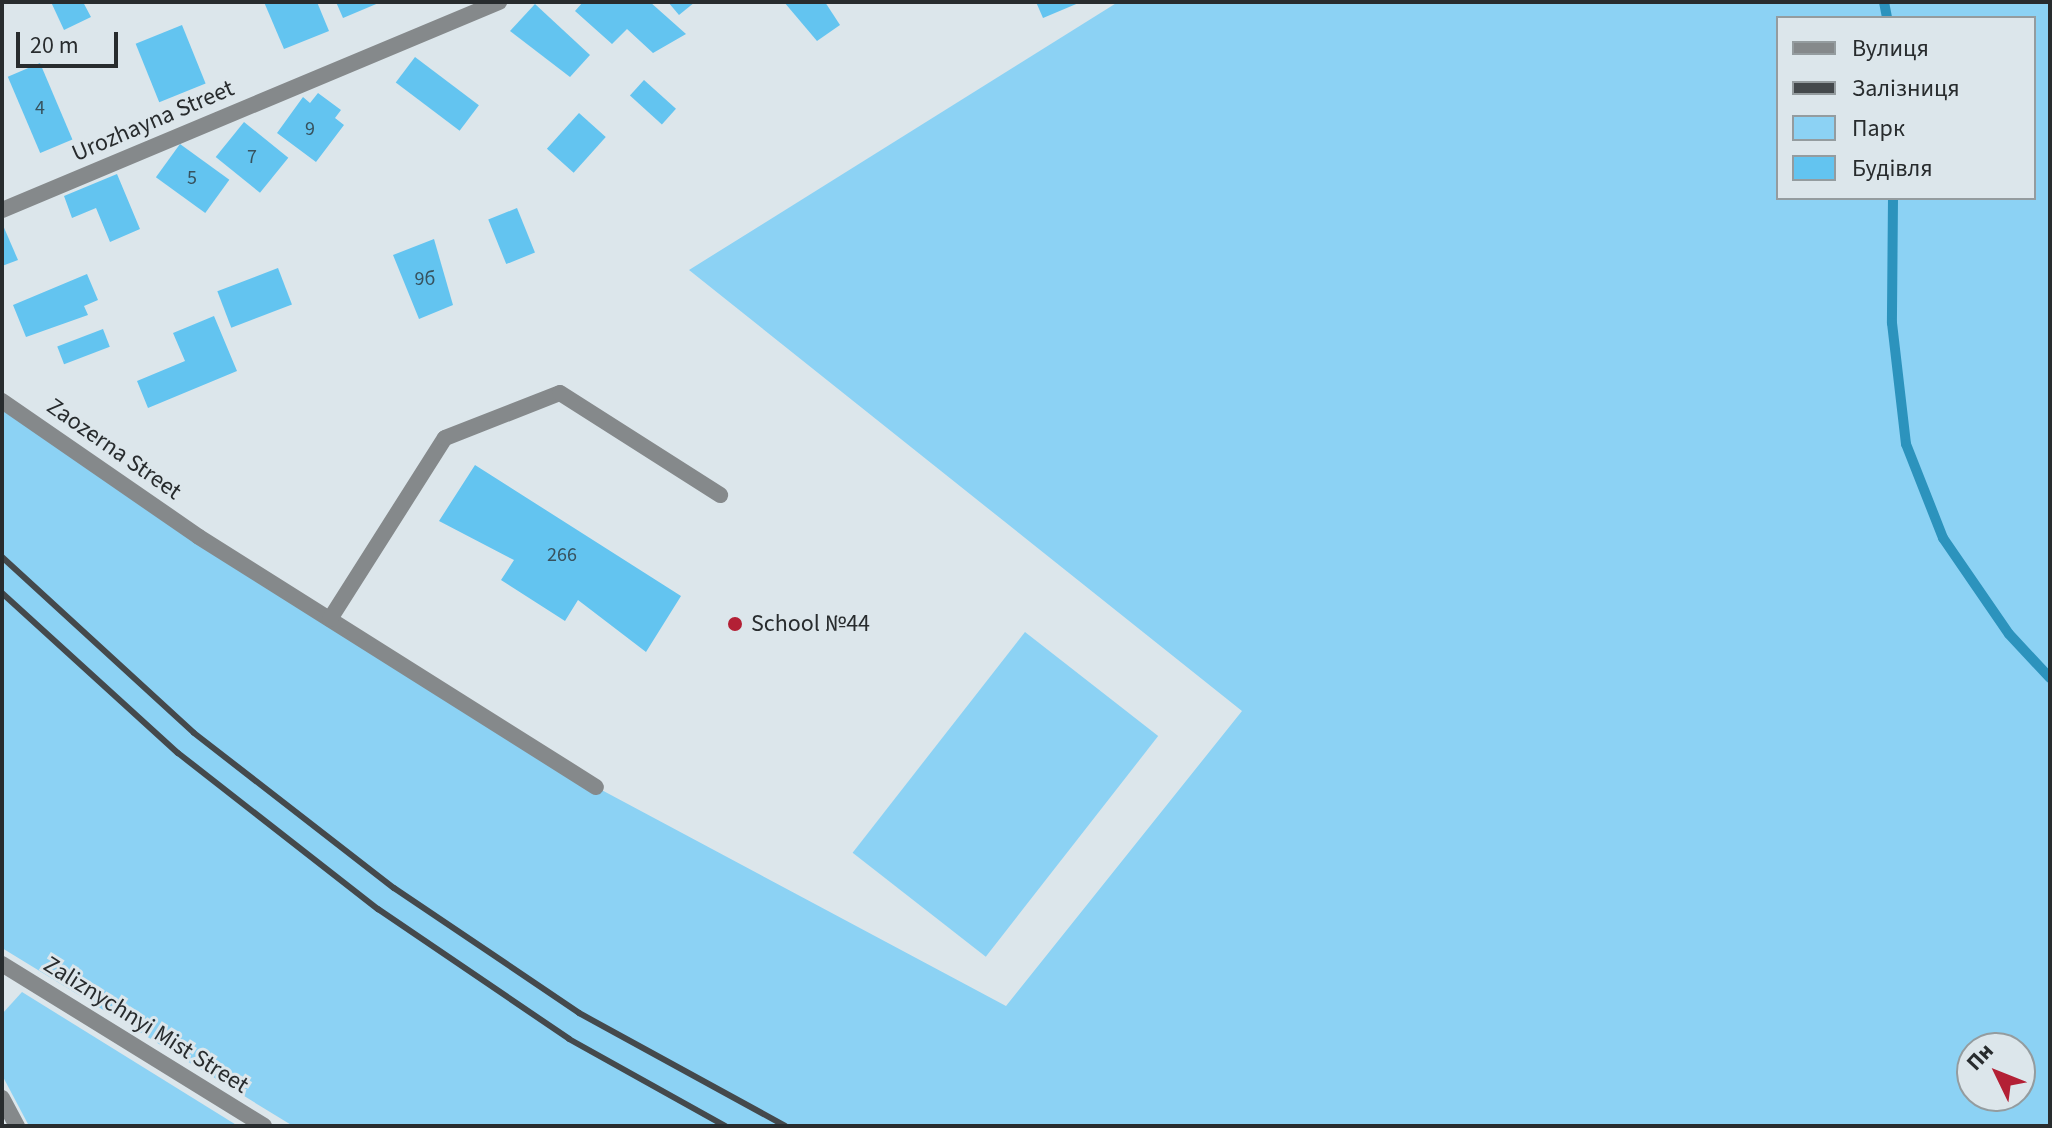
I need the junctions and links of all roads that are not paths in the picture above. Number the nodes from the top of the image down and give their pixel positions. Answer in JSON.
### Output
{"nodes":[{"id":1,"x":499,"y":2,"type":"edge"},
{"id":2,"x":2,"y":210,"type":"edge"},
{"id":3,"x":2,"y":401,"type":"edge"},
{"id":4,"x":720,"y":495,"type":"dead end"},
{"id":5,"x":330,"y":619,"type":"junction"},
{"id":6,"x":596,"y":787,"type":"dead end"},
{"id":7,"x":2,"y":964,"type":"edge"},
{"id":8,"x":2,"y":1098,"type":"edge"},
{"id":9,"x":17,"y":1126,"type":"edge"},
{"id":10,"x":264,"y":1126,"type":"edge"}],
"edges":[{"from":1,"to":2,"type":"street","name":"Urozhayna Street"},
{"from":3,"to":5,"type":"street","name":"Zaozerna Street"},
{"from":4,"to":5,"type":"street"},
{"from":5,"to":6,"type":"street","name":"Zaozerna Street"},
{"from":7,"to":10,"type":"street","name":"Zaliznychnyi Mist Street"},
{"from":8,"to":9,"type":"street"}]}
